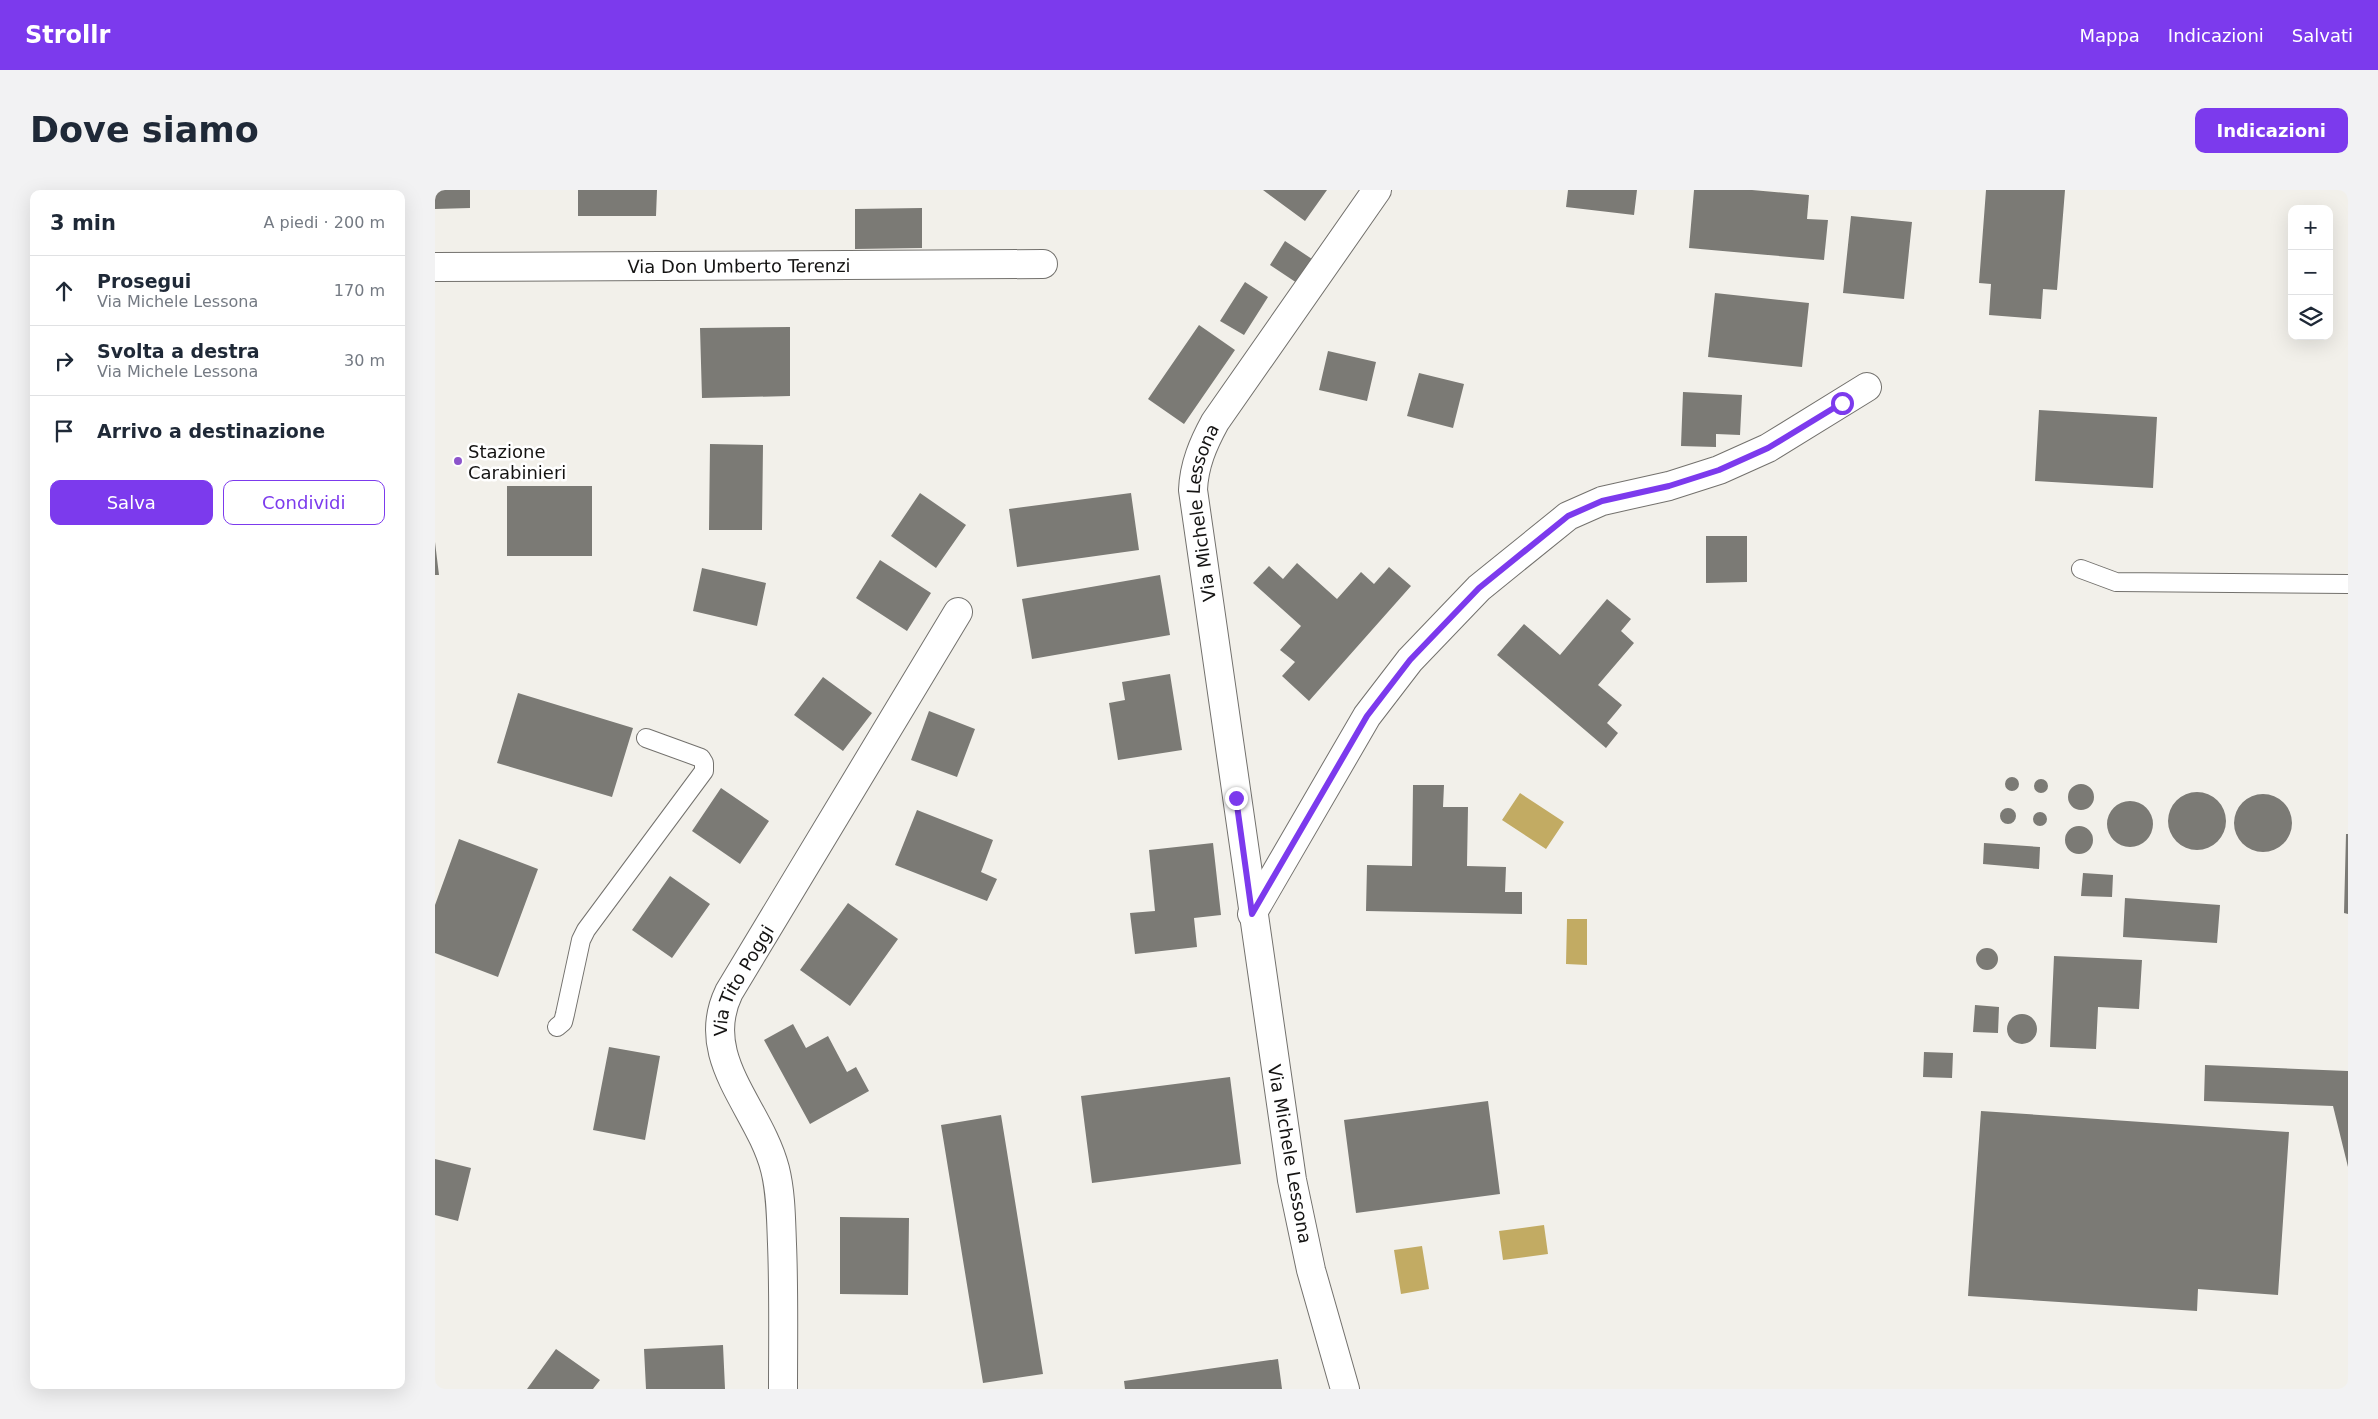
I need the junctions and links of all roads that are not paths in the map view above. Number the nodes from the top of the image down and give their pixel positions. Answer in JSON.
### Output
{"nodes":[{"id":1,"x":1377,"y":190,"type":"edge"},
{"id":2,"x":1043,"y":264,"type":"dead end"},
{"id":3,"x":435,"y":267,"type":"edge"},
{"id":4,"x":1867,"y":387,"type":"dead end"},
{"id":5,"x":2081,"y":569,"type":"dead end"},
{"id":6,"x":2348,"y":584,"type":"edge"},
{"id":7,"x":957,"y":612,"type":"dead end"},
{"id":8,"x":646,"y":738,"type":"dead end"},
{"id":9,"x":1252,"y":914,"type":"junction"},
{"id":10,"x":557,"y":1027,"type":"dead end"},
{"id":11,"x":783,"y":1389,"type":"edge"},
{"id":12,"x":1345,"y":1389,"type":"edge"}],
"edges":[{"from":1,"to":9,"type":"street","name":"Via Michele Lessona"},
{"from":2,"to":3,"type":"street","name":"Via Don Umberto Terenzi"},
{"from":4,"to":9,"type":"street"},
{"from":5,"to":6,"type":"lane"},
{"from":7,"to":11,"type":"street","name":"Via Tito Poggi"},
{"from":8,"to":10,"type":"lane"},
{"from":9,"to":12,"type":"street","name":"Via Michele Lessona"}]}
